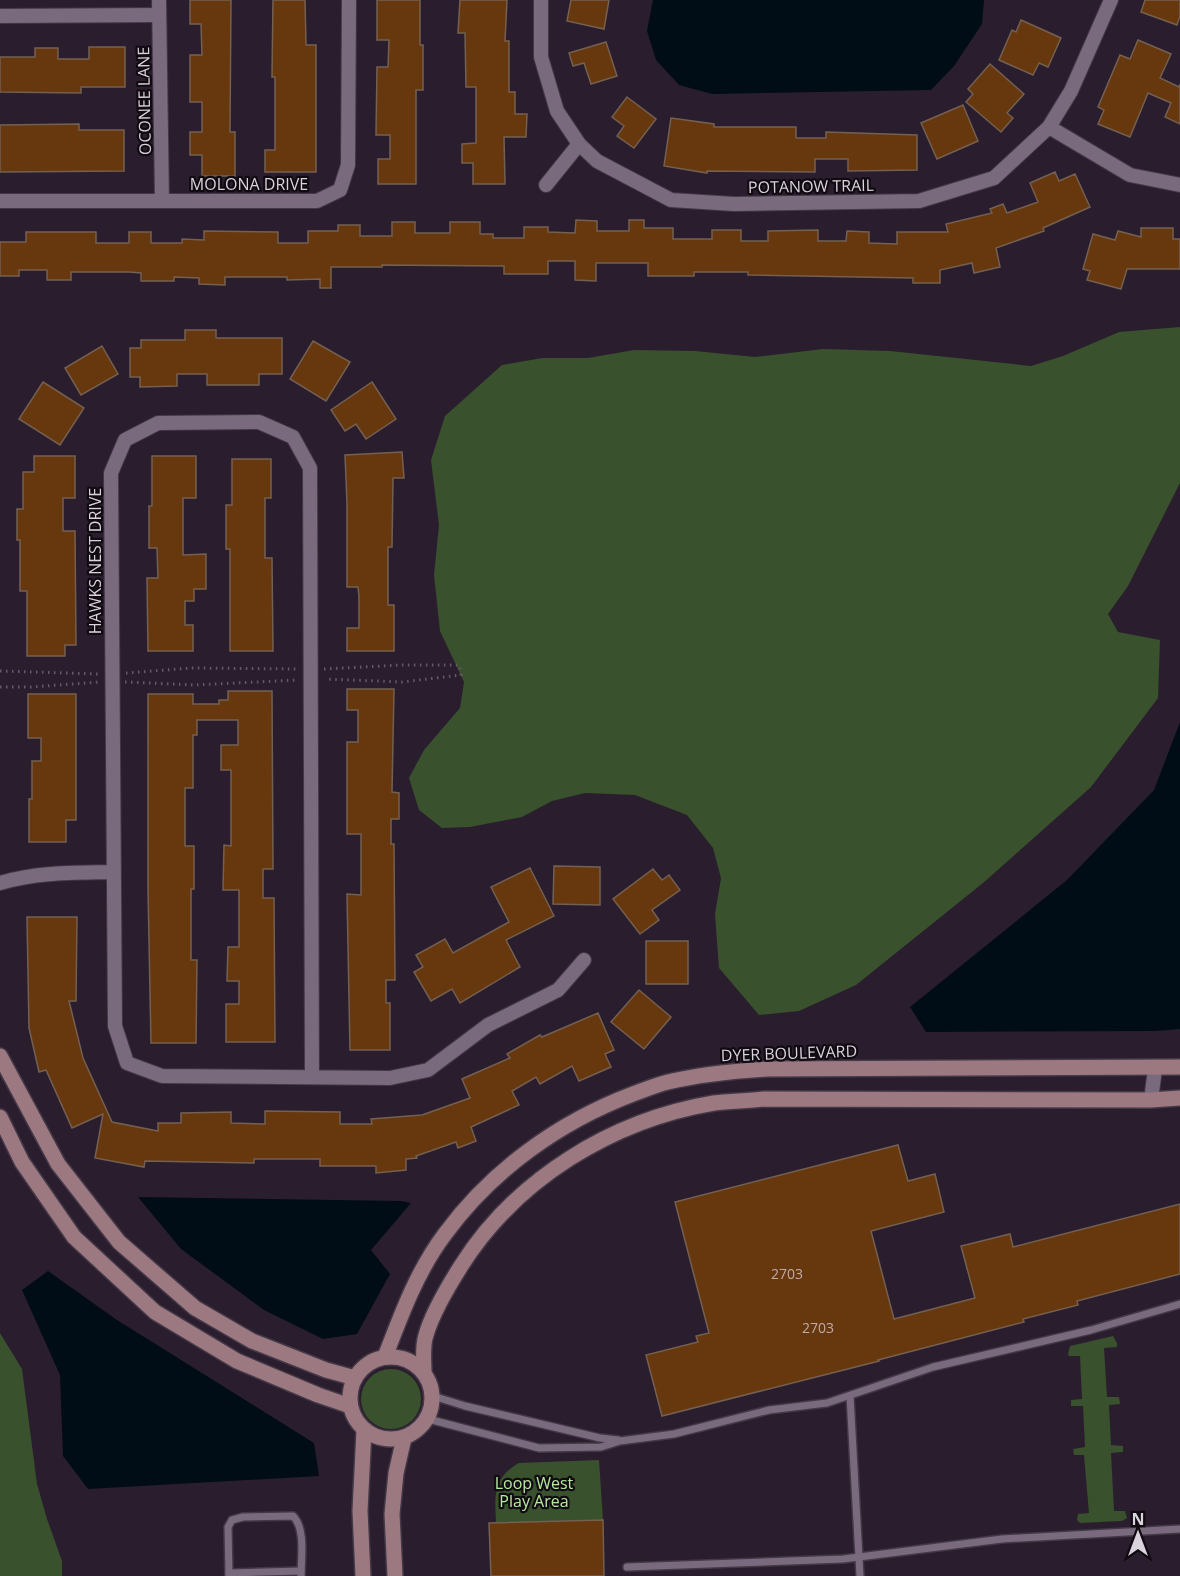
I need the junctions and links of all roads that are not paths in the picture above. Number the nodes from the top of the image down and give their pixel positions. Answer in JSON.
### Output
{"nodes":[{"id":1,"x":159,"y":0,"type":"edge"},
{"id":2,"x":348,"y":0,"type":"edge"},
{"id":3,"x":541,"y":0,"type":"edge"},
{"id":4,"x":1111,"y":0,"type":"edge"},
{"id":5,"x":159,"y":15,"type":"junction"},
{"id":6,"x":0,"y":16,"type":"edge"},
{"id":7,"x":1049,"y":127,"type":"junction"},
{"id":8,"x":579,"y":144,"type":"junction"},
{"id":9,"x":546,"y":185,"type":"dead end"},
{"id":10,"x":1180,"y":185,"type":"edge"},
{"id":11,"x":0,"y":201,"type":"edge"},
{"id":12,"x":162,"y":201,"type":"junction"},
{"id":13,"x":112,"y":872,"type":"junction"},
{"id":14,"x":0,"y":883,"type":"edge"},
{"id":15,"x":584,"y":960,"type":"dead end"},
{"id":16,"x":0,"y":1056,"type":"edge"},
{"id":17,"x":1180,"y":1067,"type":"edge"},
{"id":18,"x":1155,"y":1068,"type":"junction"},
{"id":19,"x":312,"y":1077,"type":"junction"},
{"id":20,"x":1180,"y":1098,"type":"edge"},
{"id":21,"x":1151,"y":1100,"type":"junction"},
{"id":22,"x":0,"y":1117,"type":"edge"},
{"id":23,"x":1180,"y":1304,"type":"edge"},
{"id":24,"x":385,"y":1357,"type":"junction"},
{"id":25,"x":424,"y":1372,"type":"junction"},
{"id":26,"x":355,"y":1378,"type":"junction"},
{"id":27,"x":433,"y":1396,"type":"junction"},
{"id":28,"x":850,"y":1396,"type":"junction"},
{"id":29,"x":350,"y":1406,"type":"junction"},
{"id":30,"x":428,"y":1419,"type":"junction"},
{"id":31,"x":364,"y":1430,"type":"junction"},
{"id":32,"x":404,"y":1438,"type":"junction"},
{"id":33,"x":620,"y":1440,"type":"junction"},
{"id":34,"x":1180,"y":1528,"type":"edge"},
{"id":35,"x":859,"y":1557,"type":"junction"},
{"id":36,"x":627,"y":1567,"type":"dead end"},
{"id":37,"x":229,"y":1574,"type":"edge"},
{"id":38,"x":301,"y":1574,"type":"edge"},
{"id":39,"x":363,"y":1576,"type":"edge"},
{"id":40,"x":395,"y":1576,"type":"edge"},
{"id":41,"x":860,"y":1576,"type":"edge"}],
"edges":[{"from":1,"to":5,"type":"street","name":"OCONEE LANE"},
{"from":2,"to":12,"type":"street","name":"MOLONA DRIVE"},
{"from":3,"to":8,"type":"street","name":"POTANOW TRAIL"},
{"from":4,"to":7,"type":"street","name":"POTANOW TRAIL"},
{"from":5,"to":6,"type":"street"},
{"from":5,"to":12,"type":"street","name":"OCONEE LANE"},
{"from":7,"to":8,"type":"street","name":"POTANOW TRAIL"},
{"from":7,"to":10,"type":"street"},
{"from":8,"to":9,"type":"street"},
{"from":11,"to":12,"type":"street","name":"MOLONA DRIVE"},
{"from":13,"to":14,"type":"street"},
{"from":13,"to":19,"type":"street","name":"HAWKS NEST DRIVE"},
{"from":13,"to":19,"type":"street","name":"HAWKS NEST DRIVE"},
{"from":15,"to":19,"type":"street"},
{"from":16,"to":26,"type":"street"},
{"from":17,"to":18,"type":"street","name":"DYER BOULEVARD"},
{"from":18,"to":21,"type":"street"},
{"from":18,"to":24,"type":"street","name":"DYER BOULEVARD"},
{"from":20,"to":21,"type":"street"},
{"from":21,"to":25,"type":"street"},
{"from":22,"to":29,"type":"street"},
{"from":23,"to":28,"type":"lane"},
{"from":24,"to":25,"type":"street"},
{"from":24,"to":26,"type":"street"},
{"from":25,"to":27,"type":"street"},
{"from":26,"to":29,"type":"street"},
{"from":27,"to":30,"type":"street"},
{"from":27,"to":33,"type":"lane"},
{"from":28,"to":33,"type":"lane"},
{"from":28,"to":35,"type":"lane"},
{"from":29,"to":31,"type":"street"},
{"from":30,"to":32,"type":"street"},
{"from":30,"to":33,"type":"lane"},
{"from":31,"to":32,"type":"street"},
{"from":31,"to":39,"type":"street"},
{"from":32,"to":40,"type":"street"},
{"from":34,"to":35,"type":"lane"},
{"from":35,"to":36,"type":"lane"},
{"from":35,"to":41,"type":"lane"},
{"from":37,"to":38,"type":"lane"},
{"from":37,"to":38,"type":"lane"}]}
